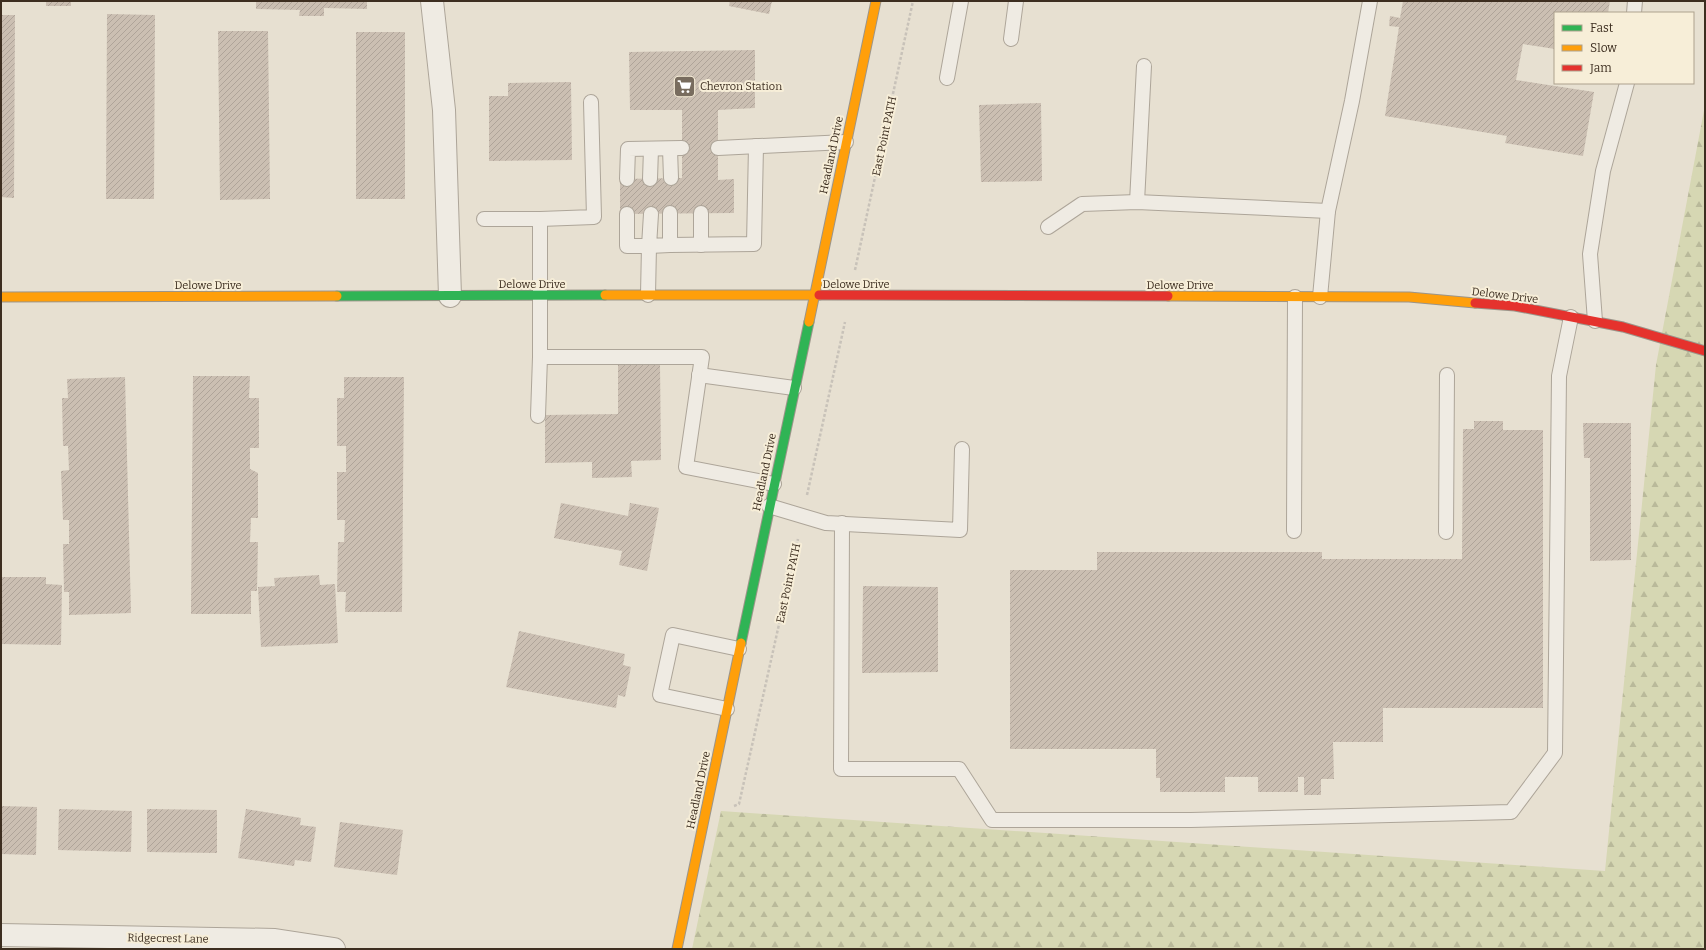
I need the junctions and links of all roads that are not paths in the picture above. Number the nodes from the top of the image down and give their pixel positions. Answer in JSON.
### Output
{"nodes":[{"id":1,"x":432,"y":1,"type":"edge"},
{"id":2,"x":876,"y":1,"type":"edge"},
{"id":3,"x":961,"y":1,"type":"edge"},
{"id":4,"x":1016,"y":1,"type":"edge"},
{"id":5,"x":1370,"y":1,"type":"edge"},
{"id":6,"x":1635,"y":1,"type":"edge"},
{"id":7,"x":1634,"y":12,"type":"edge"},
{"id":8,"x":1011,"y":40,"type":"dead end"},
{"id":9,"x":1144,"y":66,"type":"dead end"},
{"id":10,"x":947,"y":78,"type":"dead end"},
{"id":11,"x":1627,"y":84,"type":"edge"},
{"id":12,"x":591,"y":102,"type":"dead end"},
{"id":13,"x":846,"y":142,"type":"junction"},
{"id":14,"x":756,"y":146,"type":"junction"},
{"id":15,"x":718,"y":148,"type":"dead end"},
{"id":16,"x":651,"y":149,"type":"junction"},
{"id":17,"x":671,"y":178,"type":"dead end"},
{"id":18,"x":627,"y":179,"type":"dead end"},
{"id":19,"x":650,"y":179,"type":"dead end"},
{"id":20,"x":1137,"y":202,"type":"junction"},
{"id":21,"x":1328,"y":211,"type":"junction"},
{"id":22,"x":627,"y":214,"type":"dead end"},
{"id":23,"x":651,"y":214,"type":"dead end"},
{"id":24,"x":670,"y":214,"type":"dead end"},
{"id":25,"x":701,"y":214,"type":"dead end"},
{"id":26,"x":540,"y":218,"type":"junction"},
{"id":27,"x":484,"y":219,"type":"dead end"},
{"id":28,"x":1048,"y":227,"type":"dead end"},
{"id":29,"x":670,"y":245,"type":"junction"},
{"id":30,"x":701,"y":245,"type":"junction"},
{"id":31,"x":649,"y":246,"type":"junction"},
{"id":32,"x":450,"y":296,"type":"junction"},
{"id":33,"x":540,"y":296,"type":"junction"},
{"id":34,"x":648,"y":296,"type":"junction"},
{"id":35,"x":813,"y":296,"type":"junction"},
{"id":36,"x":1,"y":297,"type":"edge"},
{"id":37,"x":1295,"y":297,"type":"junction"},
{"id":38,"x":1320,"y":297,"type":"junction"},
{"id":39,"x":1570,"y":317,"type":"junction"},
{"id":40,"x":1595,"y":321,"type":"junction"},
{"id":41,"x":1705,"y":351,"type":"edge"},
{"id":42,"x":540,"y":357,"type":"junction"},
{"id":43,"x":699,"y":375,"type":"junction"},
{"id":44,"x":1447,"y":375,"type":"dead end"},
{"id":45,"x":794,"y":388,"type":"junction"},
{"id":46,"x":538,"y":416,"type":"dead end"},
{"id":47,"x":962,"y":449,"type":"dead end"},
{"id":48,"x":774,"y":484,"type":"junction"},
{"id":49,"x":769,"y":506,"type":"junction"},
{"id":50,"x":842,"y":524,"type":"junction"},
{"id":51,"x":1294,"y":531,"type":"dead end"},
{"id":52,"x":1446,"y":532,"type":"dead end"},
{"id":53,"x":739,"y":649,"type":"junction"},
{"id":54,"x":727,"y":709,"type":"junction"},
{"id":55,"x":1,"y":935,"type":"edge"},
{"id":56,"x":334,"y":949,"type":"edge"},
{"id":57,"x":677,"y":949,"type":"edge"}],
"edges":[{"from":1,"to":32,"type":"street"},
{"from":2,"to":13,"type":"street","name":"Headland Drive"},
{"from":3,"to":10,"type":"lane"},
{"from":4,"to":8,"type":"lane"},
{"from":5,"to":21,"type":"lane"},
{"from":6,"to":7,"type":"lane"},
{"from":9,"to":20,"type":"lane"},
{"from":11,"to":40,"type":"lane"},
{"from":12,"to":26,"type":"lane"},
{"from":13,"to":14,"type":"lane"},
{"from":13,"to":35,"type":"street","name":"Headland Drive"},
{"from":14,"to":15,"type":"lane"},
{"from":14,"to":30,"type":"lane"},
{"from":16,"to":17,"type":"lane"},
{"from":16,"to":18,"type":"lane"},
{"from":16,"to":19,"type":"lane"},
{"from":20,"to":21,"type":"lane"},
{"from":20,"to":28,"type":"lane"},
{"from":21,"to":38,"type":"lane"},
{"from":22,"to":31,"type":"lane"},
{"from":23,"to":31,"type":"lane"},
{"from":24,"to":29,"type":"lane"},
{"from":25,"to":30,"type":"lane"},
{"from":26,"to":27,"type":"lane"},
{"from":26,"to":33,"type":"lane"},
{"from":29,"to":30,"type":"lane"},
{"from":29,"to":31,"type":"lane"},
{"from":31,"to":34,"type":"lane"},
{"from":32,"to":33,"type":"street","name":"Delowe Drive"},
{"from":32,"to":36,"type":"street","name":"Delowe Drive"},
{"from":33,"to":34,"type":"street","name":"Delowe Drive"},
{"from":33,"to":42,"type":"lane"},
{"from":34,"to":35,"type":"street","name":"Delowe Drive"},
{"from":35,"to":37,"type":"street","name":"Delowe Drive"},
{"from":35,"to":45,"type":"street","name":"Headland Drive"},
{"from":37,"to":38,"type":"street","name":"Delowe Drive"},
{"from":37,"to":51,"type":"lane"},
{"from":38,"to":39,"type":"street","name":"Delowe Drive"},
{"from":39,"to":40,"type":"street","name":"Delowe Drive"},
{"from":39,"to":50,"type":"lane"},
{"from":40,"to":41,"type":"street","name":"Delowe Drive"},
{"from":42,"to":43,"type":"lane"},
{"from":42,"to":46,"type":"lane"},
{"from":43,"to":45,"type":"lane"},
{"from":43,"to":48,"type":"lane"},
{"from":44,"to":52,"type":"lane"},
{"from":45,"to":48,"type":"street","name":"Headland Drive"},
{"from":47,"to":50,"type":"lane"},
{"from":48,"to":49,"type":"street","name":"Headland Drive"},
{"from":49,"to":50,"type":"lane"},
{"from":49,"to":53,"type":"street","name":"Headland Drive"},
{"from":53,"to":54,"type":"street","name":"Headland Drive"},
{"from":53,"to":54,"type":"lane"},
{"from":54,"to":57,"type":"street","name":"Headland Drive"},
{"from":55,"to":56,"type":"street","name":"Ridgecrest Lane"}]}
